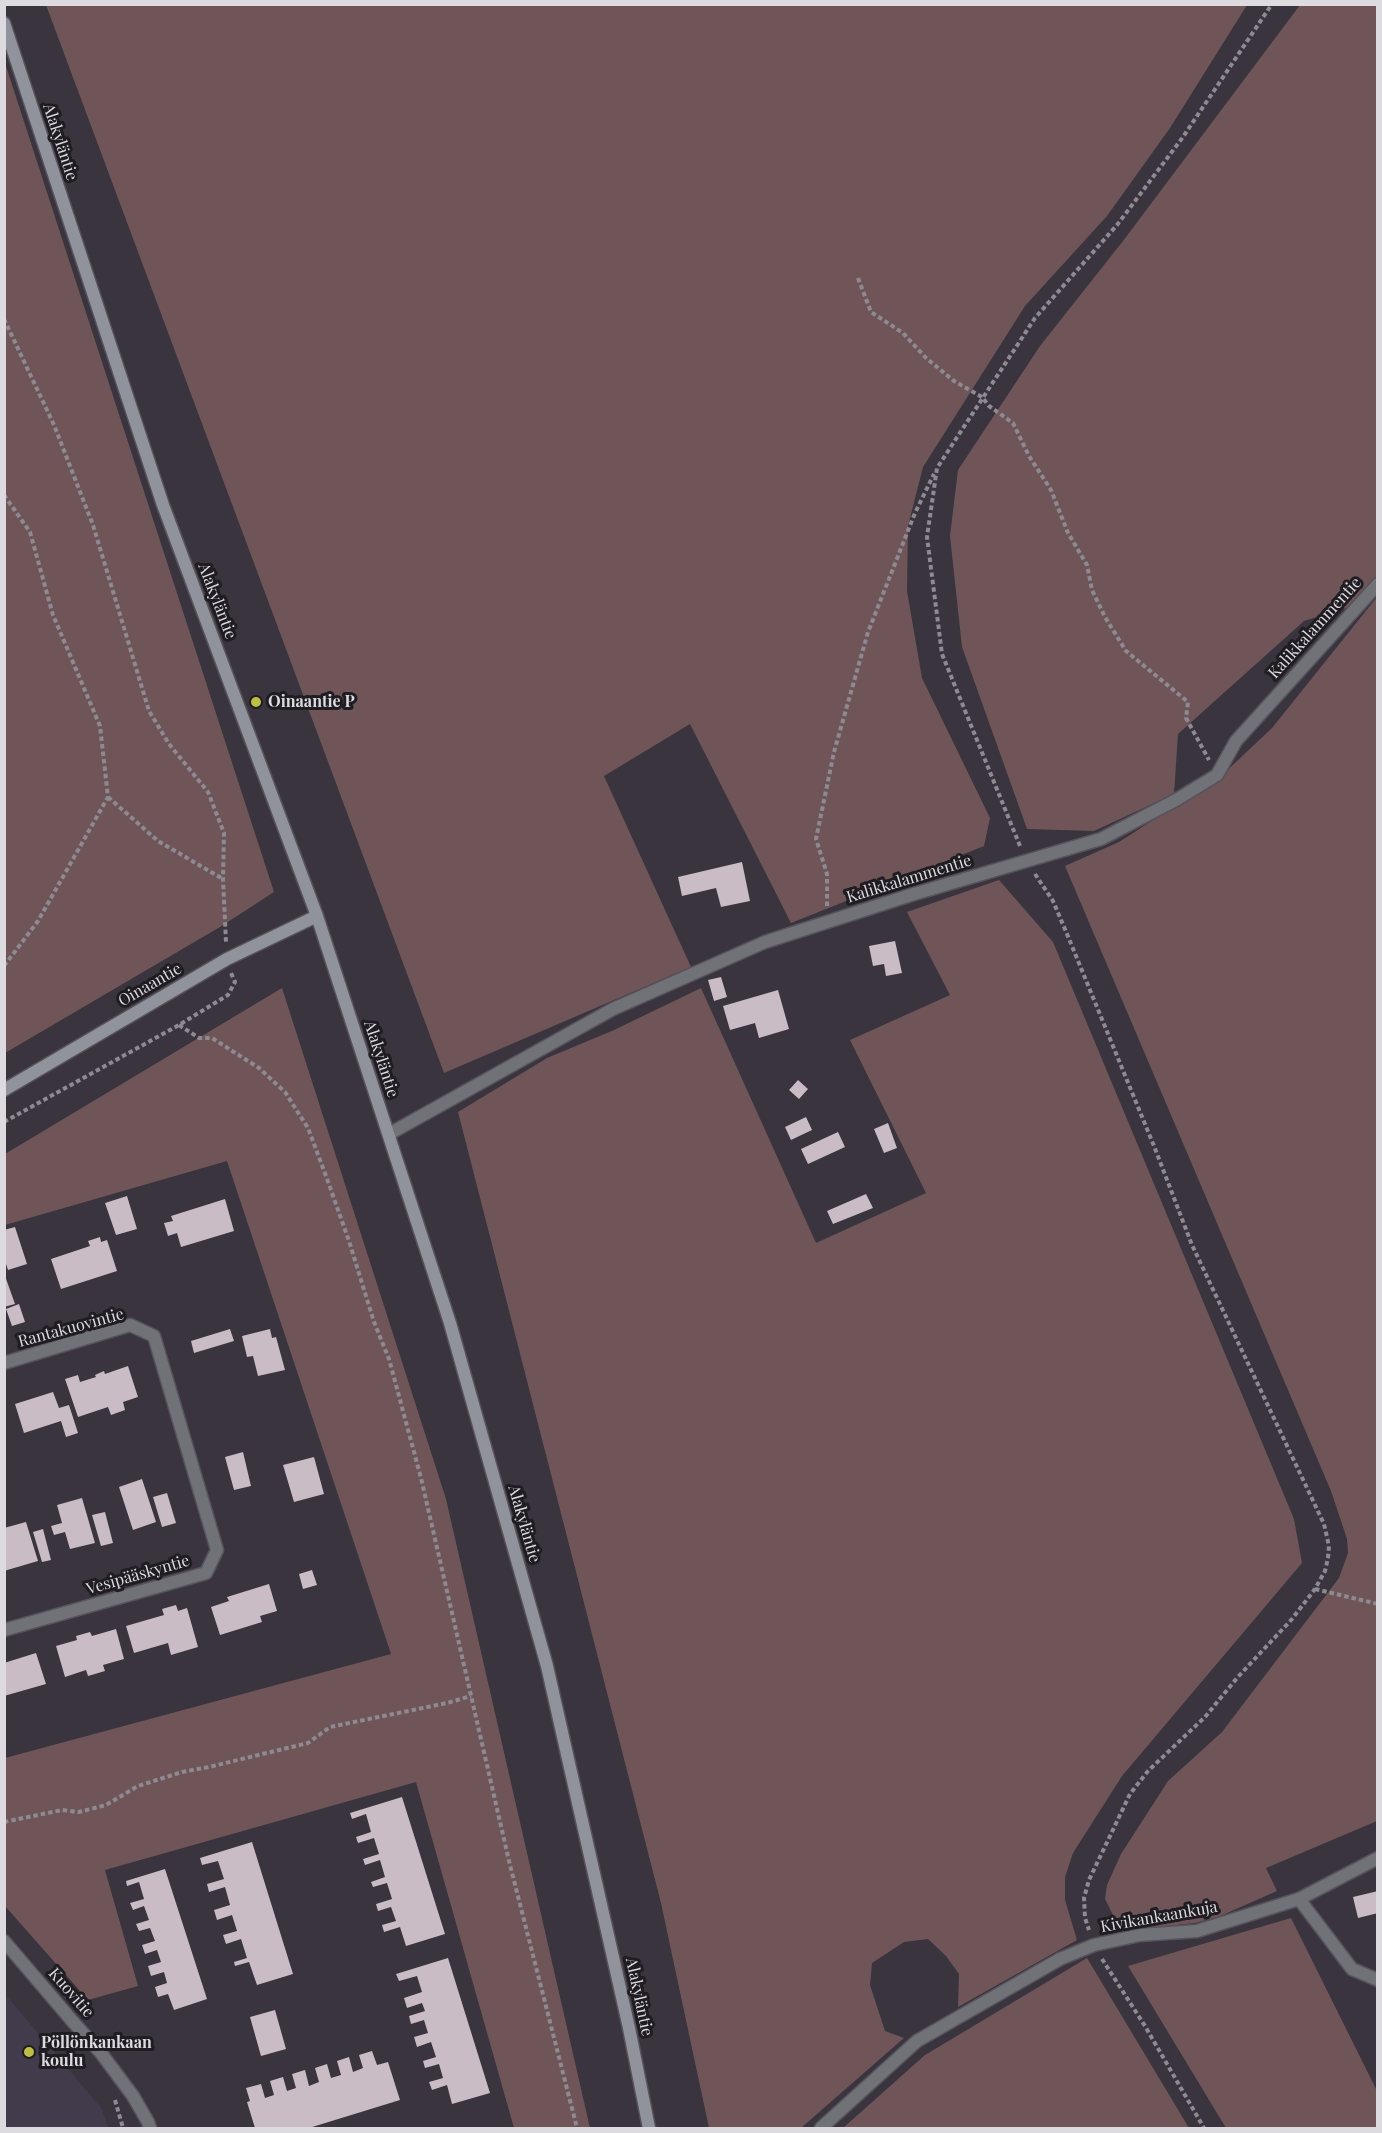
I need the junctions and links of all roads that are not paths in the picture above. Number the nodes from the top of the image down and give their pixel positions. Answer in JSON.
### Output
{"nodes":[{"id":1,"x":4,"y":23,"type":"edge"},
{"id":2,"x":1377,"y":584,"type":"edge"},
{"id":3,"x":317,"y":916,"type":"junction"},
{"id":4,"x":4,"y":1090,"type":"edge"},
{"id":5,"x":389,"y":1134,"type":"junction"},
{"id":6,"x":4,"y":1363,"type":"edge"},
{"id":7,"x":183,"y":1431,"type":"joint"},
{"id":8,"x":4,"y":1630,"type":"edge"},
{"id":9,"x":1377,"y":1858,"type":"edge"},
{"id":10,"x":1299,"y":1899,"type":"junction"},
{"id":11,"x":4,"y":1941,"type":"edge"},
{"id":12,"x":1377,"y":1980,"type":"edge"},
{"id":13,"x":150,"y":2128,"type":"edge"},
{"id":14,"x":649,"y":2128,"type":"edge"},
{"id":15,"x":821,"y":2128,"type":"edge"}],
"edges":[{"from":1,"to":3,"type":"main road","name":"Alakyläntie"},
{"from":2,"to":5,"type":"street","name":"Kalikkalammentie"},
{"from":3,"to":4,"type":"main road","name":"Oinaantie"},
{"from":3,"to":5,"type":"main road","name":"Alakyläntie"},
{"from":5,"to":14,"type":"main road","name":"Alakyläntie"},
{"from":6,"to":7,"type":"street","name":"Rantakuovintie"},
{"from":7,"to":8,"type":"street","name":"Vesipääskyntie"},
{"from":9,"to":10,"type":"street","name":"Kivikankaankuja"},
{"from":10,"to":12,"type":"street"},
{"from":10,"to":15,"type":"street","name":"Kivikankaankuja"},
{"from":11,"to":13,"type":"street","name":"Kuovitie"}]}
